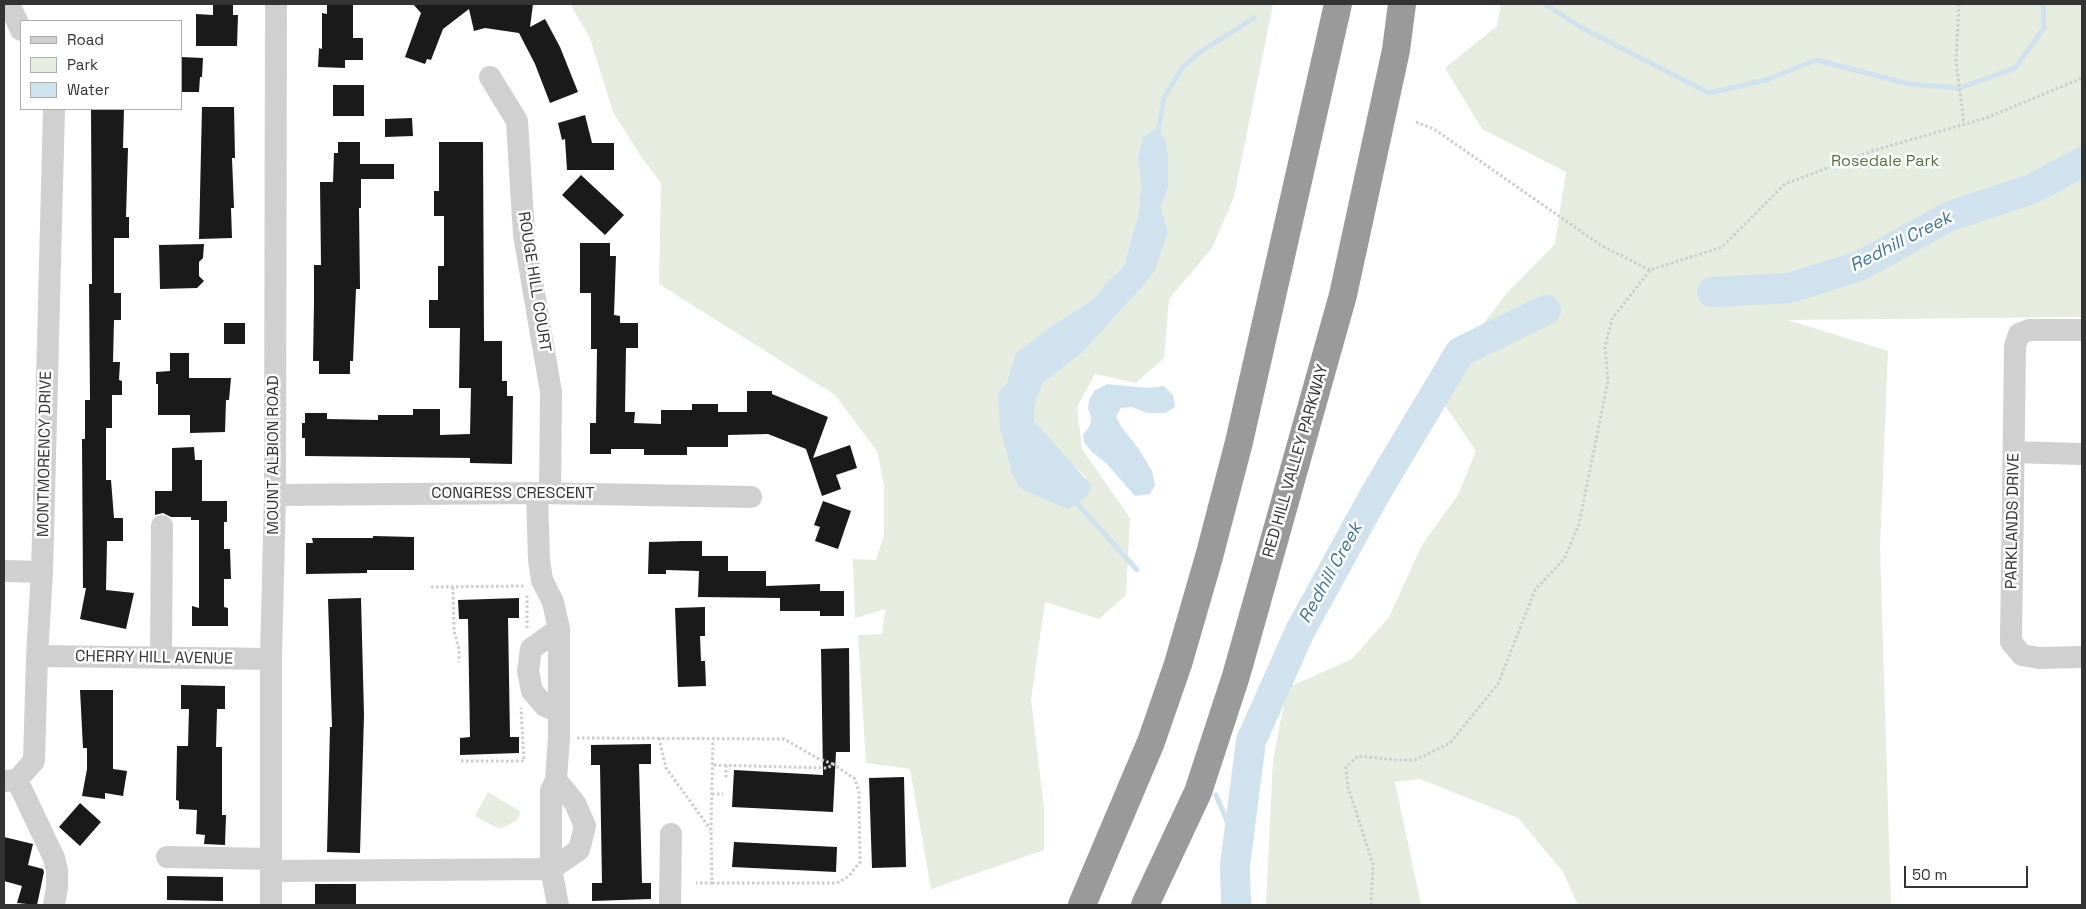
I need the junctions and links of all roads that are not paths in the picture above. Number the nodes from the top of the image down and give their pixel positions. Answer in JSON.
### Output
{"nodes":[{"id":1,"x":9,"y":4,"type":"edge"},
{"id":2,"x":276,"y":4,"type":"edge"},
{"id":3,"x":1324,"y":4,"type":"edge"},
{"id":4,"x":1338,"y":4,"type":"edge"},
{"id":5,"x":1402,"y":4,"type":"edge"},
{"id":6,"x":1415,"y":4,"type":"edge"},
{"id":7,"x":20,"y":28,"type":"edge"},
{"id":8,"x":1396,"y":50,"type":"junction"},
{"id":9,"x":490,"y":77,"type":"dead end"},
{"id":10,"x":1315,"y":108,"type":"junction"},
{"id":11,"x":54,"y":110,"type":"edge"},
{"id":12,"x":2082,"y":330,"type":"edge"},
{"id":13,"x":2014,"y":452,"type":"junction"},
{"id":14,"x":2082,"y":454,"type":"edge"},
{"id":15,"x":543,"y":493,"type":"junction"},
{"id":16,"x":275,"y":495,"type":"junction"},
{"id":17,"x":752,"y":497,"type":"dead end"},
{"id":18,"x":162,"y":526,"type":"dead end"},
{"id":19,"x":4,"y":571,"type":"edge"},
{"id":20,"x":42,"y":572,"type":"junction"},
{"id":21,"x":559,"y":629,"type":"junction"},
{"id":22,"x":37,"y":656,"type":"junction"},
{"id":23,"x":2082,"y":657,"type":"edge"},
{"id":24,"x":161,"y":658,"type":"junction"},
{"id":25,"x":271,"y":659,"type":"junction"},
{"id":26,"x":559,"y":712,"type":"junction"},
{"id":27,"x":556,"y":780,"type":"junction"},
{"id":28,"x":10,"y":781,"type":"edge"},
{"id":29,"x":671,"y":834,"type":"dead end"},
{"id":30,"x":167,"y":856,"type":"dead end"},
{"id":31,"x":271,"y":865,"type":"junction"},
{"id":32,"x":551,"y":869,"type":"junction"},
{"id":33,"x":54,"y":905,"type":"edge"},
{"id":34,"x":271,"y":905,"type":"edge"},
{"id":35,"x":558,"y":905,"type":"edge"},
{"id":36,"x":670,"y":905,"type":"edge"},
{"id":37,"x":1082,"y":905,"type":"edge"},
{"id":38,"x":1145,"y":905,"type":"edge"}],
"edges":[{"from":1,"to":7,"type":"street"},
{"from":2,"to":16,"type":"street","name":"MOUNT ALBION ROAD"},
{"from":3,"to":10,"type":"highway"},
{"from":4,"to":10,"type":"highway"},
{"from":5,"to":8,"type":"highway","name":"RED HILL VALLEY PARKWAY"},
{"from":6,"to":8,"type":"highway"},
{"from":8,"to":38,"type":"highway","name":"RED HILL VALLEY PARKWAY"},
{"from":9,"to":15,"type":"street","name":"ROUGE HILL COURT"},
{"from":10,"to":37,"type":"highway"},
{"from":11,"to":20,"type":"street","name":"MONTMORENCY DRIVE"},
{"from":12,"to":13,"type":"street","name":"PARKLANDS DRIVE"},
{"from":13,"to":14,"type":"street"},
{"from":13,"to":23,"type":"street","name":"PARKLANDS DRIVE"},
{"from":15,"to":16,"type":"street","name":"CONGRESS CRESCENT"},
{"from":15,"to":17,"type":"street","name":"CONGRESS CRESCENT"},
{"from":15,"to":21,"type":"street","name":"ROUGE HILL COURT"},
{"from":16,"to":25,"type":"street","name":"MOUNT ALBION ROAD"},
{"from":18,"to":24,"type":"street"},
{"from":19,"to":20,"type":"street"},
{"from":20,"to":22,"type":"street","name":"MONTMORENCY DRIVE"},
{"from":21,"to":26,"type":"street","name":"ROUGE HILL COURT"},
{"from":21,"to":26,"type":"street"},
{"from":22,"to":24,"type":"street","name":"CHERRY HILL AVENUE"},
{"from":22,"to":28,"type":"street","name":"MONTMORENCY DRIVE"},
{"from":24,"to":25,"type":"street","name":"CHERRY HILL AVENUE"},
{"from":25,"to":31,"type":"street","name":"MOUNT ALBION ROAD"},
{"from":26,"to":27,"type":"street","name":"ROUGE HILL COURT"},
{"from":27,"to":32,"type":"street","name":"ROUGE HILL COURT"},
{"from":27,"to":32,"type":"street"},
{"from":28,"to":33,"type":"street"},
{"from":29,"to":36,"type":"street"},
{"from":30,"to":31,"type":"street"},
{"from":31,"to":32,"type":"street"},
{"from":31,"to":34,"type":"street","name":"MOUNT ALBION ROAD"},
{"from":32,"to":35,"type":"street","name":"ROUGE HILL COURT"}]}
